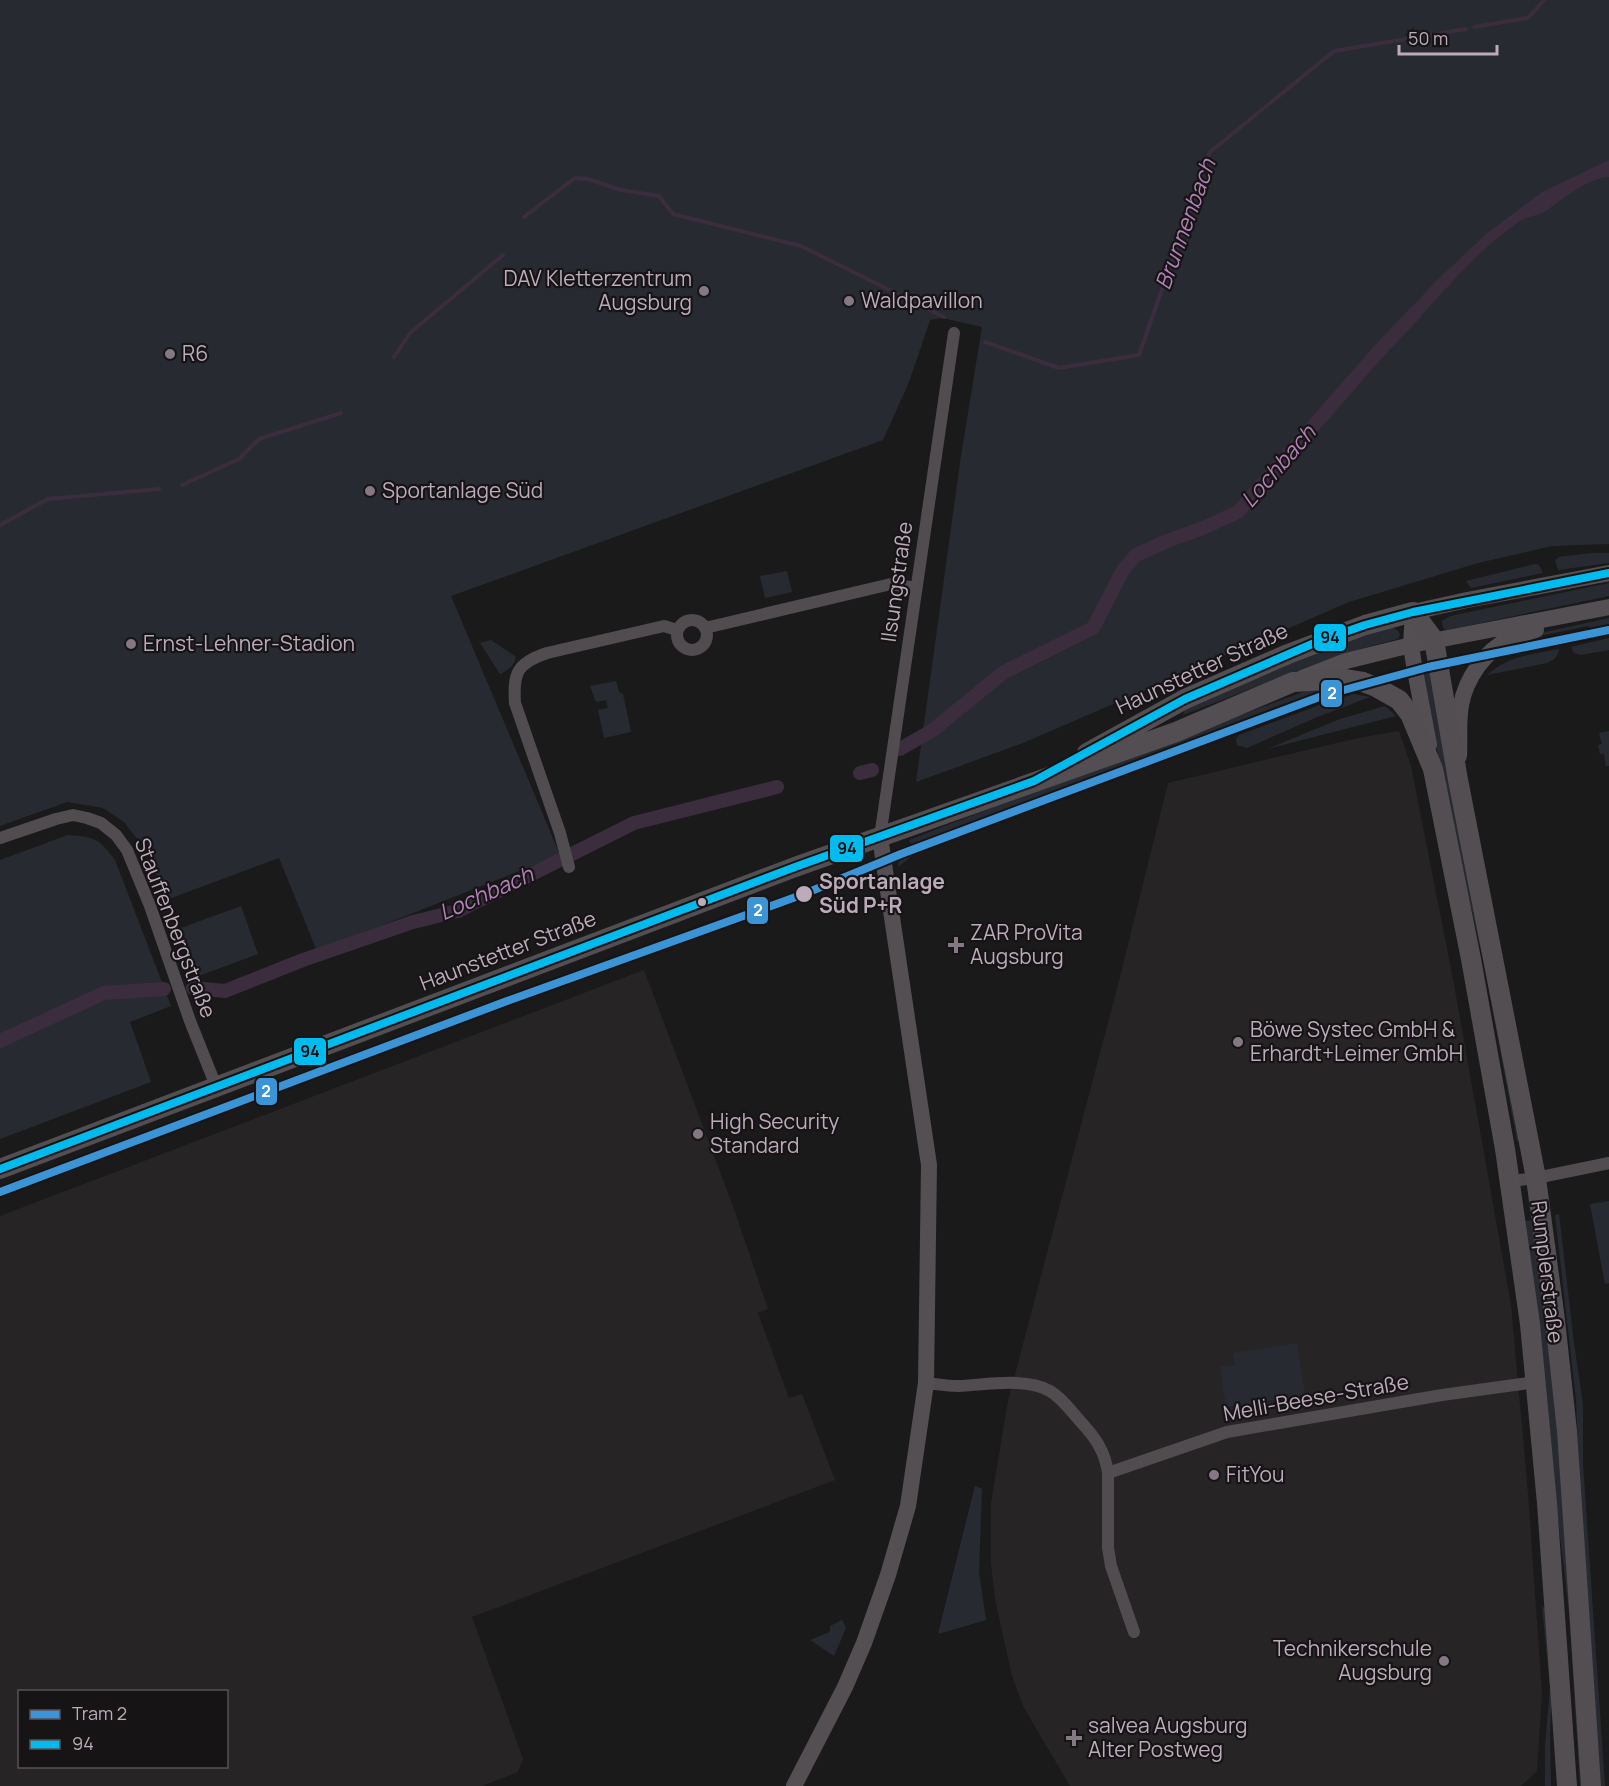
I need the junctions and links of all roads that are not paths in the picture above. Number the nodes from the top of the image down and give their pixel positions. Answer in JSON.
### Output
{"nodes":[{"id":1,"x":954,"y":333,"type":"dead end"},
{"id":2,"x":1609,"y":573,"type":"edge"},
{"id":3,"x":916,"y":588,"type":"junction"},
{"id":4,"x":1606,"y":608,"type":"edge"},
{"id":5,"x":1413,"y":612,"type":"junction"},
{"id":6,"x":705,"y":628,"type":"junction"},
{"id":7,"x":677,"y":630,"type":"junction"},
{"id":8,"x":1434,"y":640,"type":"junction"},
{"id":9,"x":1411,"y":645,"type":"junction"},
{"id":10,"x":1293,"y":682,"type":"junction"},
{"id":11,"x":1433,"y":769,"type":"junction"},
{"id":12,"x":1458,"y":780,"type":"junction"},
{"id":13,"x":1035,"y":782,"type":"junction"},
{"id":14,"x":880,"y":837,"type":"junction"},
{"id":15,"x":0,"y":838,"type":"edge"},
{"id":16,"x":568,"y":861,"type":"dead end"},
{"id":17,"x":216,"y":1086,"type":"junction"},
{"id":18,"x":1609,"y":1163,"type":"edge"},
{"id":19,"x":0,"y":1169,"type":"edge"},
{"id":20,"x":1536,"y":1178,"type":"junction"},
{"id":21,"x":1511,"y":1181,"type":"junction"},
{"id":22,"x":1536,"y":1382,"type":"junction"},
{"id":23,"x":926,"y":1383,"type":"junction"},
{"id":24,"x":1108,"y":1473,"type":"junction"},
{"id":25,"x":1134,"y":1632,"type":"dead end"},
{"id":26,"x":794,"y":1786,"type":"edge"},
{"id":27,"x":1567,"y":1786,"type":"edge"},
{"id":28,"x":1591,"y":1786,"type":"edge"}],
"edges":[{"from":1,"to":3,"type":"street","name":"Ilsungstraße"},
{"from":2,"to":5,"type":"street","name":"Haunstetter Straße"},
{"from":3,"to":6,"type":"street"},
{"from":3,"to":14,"type":"street","name":"Ilsungstraße"},
{"from":4,"to":8,"type":"street","name":"Haunstetter Straße"},
{"from":4,"to":12,"type":"street","name":"Rumplerstraße"},
{"from":5,"to":8,"type":"main road","name":"Rumplerstraße"},
{"from":5,"to":9,"type":"street","name":"Rumplerstraße"},
{"from":5,"to":13,"type":"main road","name":"Haunstetter Straße"},
{"from":6,"to":7,"type":"street"},
{"from":6,"to":7,"type":"street"},
{"from":7,"to":16,"type":"street"},
{"from":8,"to":9,"type":"street","name":"Haunstetter Straße"},
{"from":8,"to":12,"type":"main road","name":"Rumplerstraße"},
{"from":9,"to":10,"type":"street","name":"Haunstetter Straße"},
{"from":9,"to":11,"type":"street","name":"Rumplerstraße"},
{"from":10,"to":11,"type":"main road","name":"Rumplerstraße"},
{"from":10,"to":13,"type":"main road","name":"Haunstetter Straße"},
{"from":11,"to":21,"type":"main road","name":"Rumplerstraße"},
{"from":12,"to":20,"type":"main road","name":"Rumplerstraße"},
{"from":13,"to":14,"type":"main road","name":"Haunstetter Straße"},
{"from":14,"to":17,"type":"main road","name":"Haunstetter Straße"},
{"from":14,"to":23,"type":"street"},
{"from":15,"to":17,"type":"street","name":"Stauffenbergstraße"},
{"from":17,"to":19,"type":"main road","name":"Haunstetter Straße"},
{"from":18,"to":20,"type":"street"},
{"from":20,"to":21,"type":"street"},
{"from":20,"to":28,"type":"main road","name":"Rumplerstraße"},
{"from":21,"to":22,"type":"main road","name":"Rumplerstraße"},
{"from":22,"to":24,"type":"street","name":"Melli-Beese-Straße"},
{"from":22,"to":27,"type":"main road","name":"Rumplerstraße"},
{"from":23,"to":24,"type":"street"},
{"from":23,"to":26,"type":"street"},
{"from":24,"to":25,"type":"street"}]}
